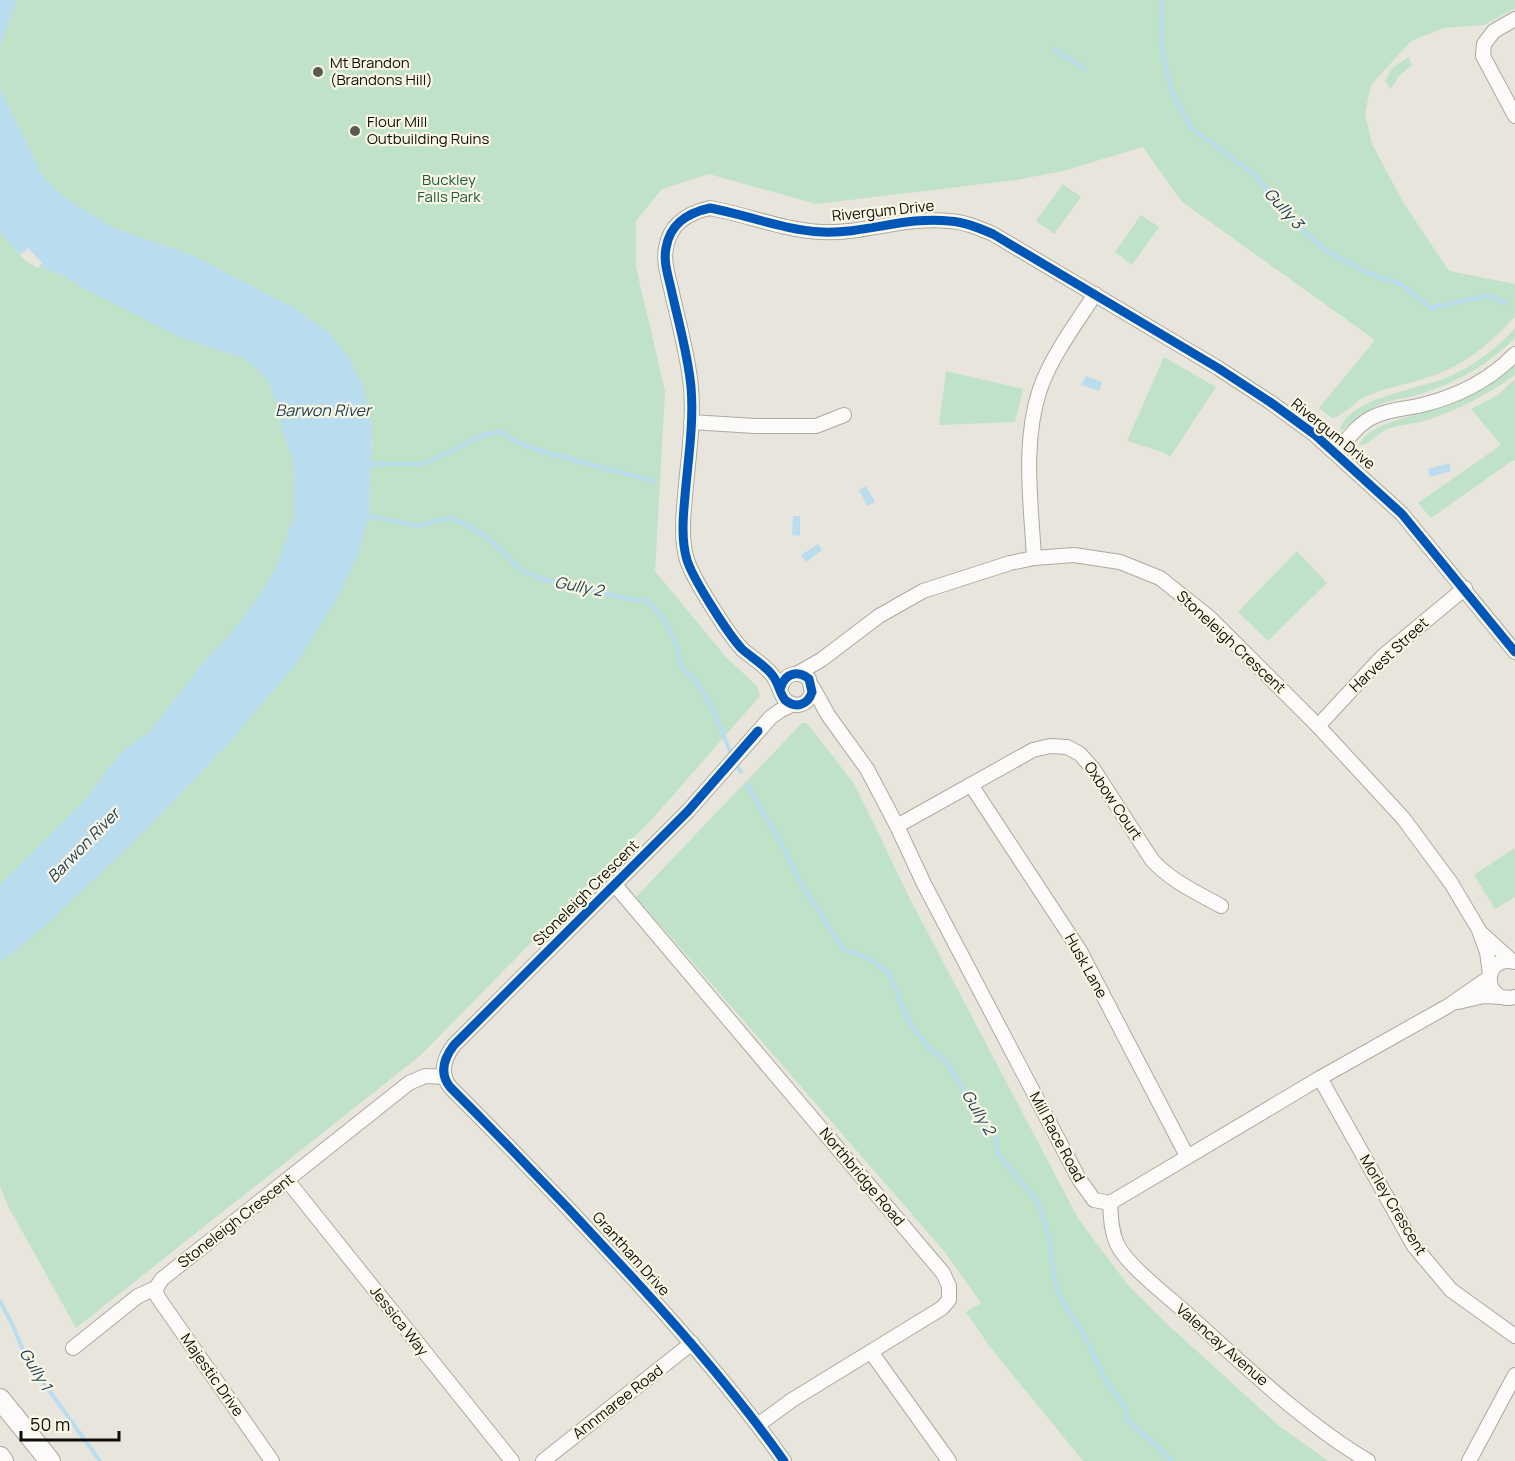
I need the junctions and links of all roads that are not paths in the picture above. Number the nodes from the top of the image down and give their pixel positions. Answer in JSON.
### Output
{"nodes":[{"id":1,"x":1515,"y":19,"type":"edge"},
{"id":2,"x":1515,"y":116,"type":"edge"},
{"id":3,"x":1095,"y":294,"type":"junction"},
{"id":4,"x":1515,"y":354,"type":"edge"},
{"id":5,"x":844,"y":416,"type":"dead end"},
{"id":6,"x":691,"y":422,"type":"junction"},
{"id":7,"x":1336,"y":452,"type":"junction"},
{"id":8,"x":1034,"y":558,"type":"junction"},
{"id":9,"x":1465,"y":588,"type":"junction"},
{"id":10,"x":1515,"y":652,"type":"edge"},
{"id":11,"x":831,"y":653,"type":"junction"},
{"id":12,"x":755,"y":660,"type":"junction"},
{"id":13,"x":793,"y":674,"type":"junction"},
{"id":14,"x":812,"y":686,"type":"junction"},
{"id":15,"x":781,"y":689,"type":"junction"},
{"id":16,"x":797,"y":705,"type":"junction"},
{"id":17,"x":828,"y":715,"type":"junction"},
{"id":18,"x":771,"y":717,"type":"junction"},
{"id":19,"x":1318,"y":726,"type":"junction"},
{"id":20,"x":971,"y":785,"type":"junction"},
{"id":21,"x":897,"y":826,"type":"junction"},
{"id":22,"x":615,"y":885,"type":"junction"},
{"id":23,"x":1221,"y":906,"type":"dead end"},
{"id":24,"x":1479,"y":930,"type":"junction"},
{"id":25,"x":1514,"y":962,"type":"edge"},
{"id":26,"x":1490,"y":976,"type":"junction"},
{"id":27,"x":1509,"y":1000,"type":"edge"},
{"id":28,"x":1448,"y":1006,"type":"junction"},
{"id":29,"x":445,"y":1077,"type":"junction"},
{"id":30,"x":1320,"y":1078,"type":"junction"},
{"id":31,"x":1187,"y":1156,"type":"junction"},
{"id":32,"x":287,"y":1180,"type":"junction"},
{"id":33,"x":1110,"y":1203,"type":"junction"},
{"id":34,"x":156,"y":1288,"type":"junction"},
{"id":35,"x":1515,"y":1336,"type":"edge"},
{"id":36,"x":692,"y":1343,"type":"junction"},
{"id":37,"x":72,"y":1348,"type":"dead end"},
{"id":38,"x":871,"y":1352,"type":"junction"},
{"id":39,"x":1515,"y":1375,"type":"edge"},
{"id":40,"x":0,"y":1399,"type":"edge"},
{"id":41,"x":759,"y":1424,"type":"junction"},
{"id":42,"x":0,"y":1457,"type":"edge"},
{"id":43,"x":3,"y":1461,"type":"edge"},
{"id":44,"x":50,"y":1461,"type":"edge"},
{"id":45,"x":272,"y":1461,"type":"edge"},
{"id":46,"x":512,"y":1461,"type":"edge"},
{"id":47,"x":543,"y":1461,"type":"edge"},
{"id":48,"x":784,"y":1461,"type":"edge"},
{"id":49,"x":949,"y":1461,"type":"edge"},
{"id":50,"x":1368,"y":1461,"type":"edge"},
{"id":51,"x":1469,"y":1461,"type":"edge"}],
"edges":[{"from":1,"to":2,"type":"street"},
{"from":3,"to":6,"type":"street","name":"Rivergum Drive"},
{"from":3,"to":7,"type":"street","name":"Rivergum Drive"},
{"from":3,"to":8,"type":"street"},
{"from":4,"to":7,"type":"street"},
{"from":5,"to":6,"type":"street"},
{"from":6,"to":12,"type":"street","name":"Rivergum Drive"},
{"from":7,"to":9,"type":"street","name":"Rivergum Drive"},
{"from":8,"to":11,"type":"street","name":"Stoneleigh Crescent"},
{"from":8,"to":19,"type":"street","name":"Stoneleigh Crescent"},
{"from":9,"to":10,"type":"street","name":"Rivergum Drive"},
{"from":9,"to":19,"type":"street","name":"Harvest Street"},
{"from":11,"to":13,"type":"street","name":"Stoneleigh Crescent"},
{"from":11,"to":14,"type":"street","name":"Stoneleigh Crescent"},
{"from":12,"to":13,"type":"street","name":"Rivergum Drive"},
{"from":12,"to":15,"type":"street","name":"Rivergum Drive"},
{"from":13,"to":14,"type":"street"},
{"from":13,"to":15,"type":"street","name":"Stoneleigh Crescent"},
{"from":14,"to":16,"type":"street","name":"Stoneleigh Crescent"},
{"from":14,"to":17,"type":"street","name":"Mill Race Road"},
{"from":15,"to":16,"type":"street"},
{"from":15,"to":18,"type":"street","name":"Stoneleigh Crescent"},
{"from":16,"to":17,"type":"street"},
{"from":16,"to":18,"type":"street","name":"Stoneleigh Crescent"},
{"from":17,"to":21,"type":"street","name":"Mill Race Road"},
{"from":18,"to":22,"type":"street","name":"Stoneleigh Crescent"},
{"from":19,"to":24,"type":"street","name":"Stoneleigh Crescent"},
{"from":20,"to":21,"type":"street","name":"Oxbow Court"},
{"from":20,"to":23,"type":"street","name":"Oxbow Court"},
{"from":20,"to":31,"type":"street","name":"Husk Lane"},
{"from":21,"to":33,"type":"street","name":"Mill Race Road"},
{"from":22,"to":29,"type":"street","name":"Stoneleigh Crescent"},
{"from":22,"to":38,"type":"street","name":"Northbridge Road"},
{"from":24,"to":25,"type":"street","name":"Stoneleigh Crescent"},
{"from":24,"to":26,"type":"street","name":"Stoneleigh Crescent"},
{"from":25,"to":26,"type":"street","name":"Stoneleigh Crescent"},
{"from":26,"to":27,"type":"street","name":"Stoneleigh Crescent"},
{"from":26,"to":28,"type":"street"},
{"from":27,"to":28,"type":"street"},
{"from":28,"to":30,"type":"street"},
{"from":29,"to":32,"type":"street","name":"Stoneleigh Crescent"},
{"from":29,"to":36,"type":"street","name":"Grantham Drive"},
{"from":30,"to":31,"type":"street"},
{"from":30,"to":35,"type":"street","name":"Morley Crescent"},
{"from":31,"to":33,"type":"street"},
{"from":32,"to":34,"type":"street","name":"Stoneleigh Crescent"},
{"from":32,"to":46,"type":"street","name":"Jessica Way"},
{"from":33,"to":50,"type":"street","name":"Valencay Avenue"},
{"from":34,"to":37,"type":"street","name":"Stoneleigh Crescent"},
{"from":34,"to":45,"type":"street","name":"Majestic Drive"},
{"from":36,"to":41,"type":"street","name":"Grantham Drive"},
{"from":36,"to":47,"type":"street","name":"Annmaree Road"},
{"from":38,"to":41,"type":"street","name":"Northbridge Road"},
{"from":38,"to":49,"type":"street"},
{"from":39,"to":51,"type":"street"},
{"from":40,"to":44,"type":"highway"},
{"from":41,"to":48,"type":"street","name":"Grantham Drive"},
{"from":42,"to":43,"type":"highway"}]}
